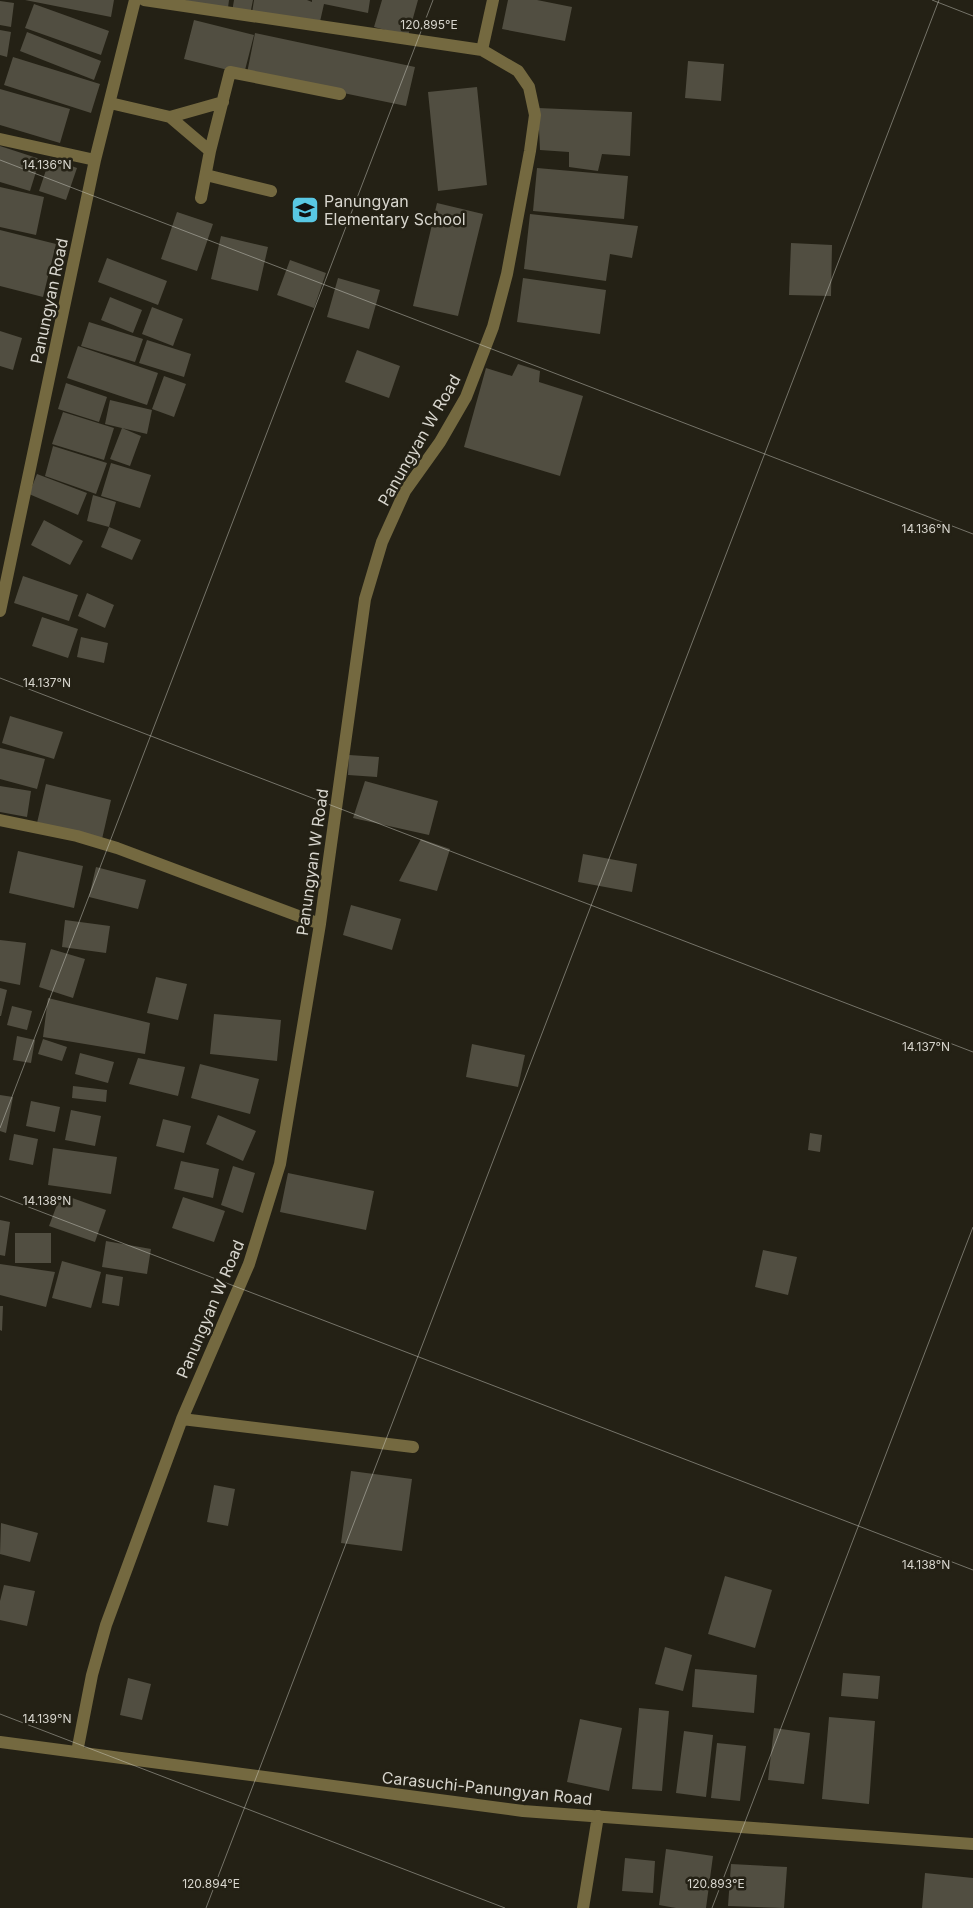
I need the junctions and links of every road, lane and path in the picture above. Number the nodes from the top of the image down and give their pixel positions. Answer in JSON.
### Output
{"nodes":[{"id":1,"x":135,"y":0,"type":"edge"},
{"id":2,"x":144,"y":0,"type":"edge"},
{"id":3,"x":493,"y":0,"type":"edge"},
{"id":4,"x":482,"y":50,"type":"junction"},
{"id":5,"x":340,"y":94,"type":"dead end"},
{"id":6,"x":223,"y":102,"type":"junction"},
{"id":7,"x":110,"y":103,"type":"junction"},
{"id":8,"x":170,"y":116,"type":"junction"},
{"id":9,"x":0,"y":139,"type":"edge"},
{"id":10,"x":210,"y":151,"type":"junction"},
{"id":11,"x":96,"y":160,"type":"junction"},
{"id":12,"x":206,"y":176,"type":"junction"},
{"id":13,"x":271,"y":191,"type":"dead end"},
{"id":14,"x":201,"y":198,"type":"dead end"},
{"id":15,"x":0,"y":611,"type":"edge"},
{"id":16,"x":0,"y":820,"type":"edge"},
{"id":17,"x":320,"y":924,"type":"junction"},
{"id":18,"x":182,"y":1419,"type":"junction"},
{"id":19,"x":414,"y":1447,"type":"dead end"},
{"id":20,"x":0,"y":1742,"type":"edge"},
{"id":21,"x":77,"y":1752,"type":"junction"},
{"id":22,"x":598,"y":1816,"type":"junction"},
{"id":23,"x":973,"y":1844,"type":"edge"},
{"id":24,"x":584,"y":1908,"type":"edge"}],
"edges":[{"from":1,"to":7,"type":"street","name":"Panungyan Road"},
{"from":2,"to":4,"type":"street"},
{"from":3,"to":4,"type":"street"},
{"from":4,"to":17,"type":"street","name":"Panungyan W Road"},
{"from":5,"to":6,"type":"street"},
{"from":6,"to":8,"type":"street"},
{"from":6,"to":10,"type":"street"},
{"from":7,"to":8,"type":"street"},
{"from":7,"to":11,"type":"street","name":"Panungyan Road"},
{"from":8,"to":10,"type":"street"},
{"from":9,"to":11,"type":"street"},
{"from":10,"to":12,"type":"street"},
{"from":11,"to":15,"type":"street","name":"Panungyan Road"},
{"from":12,"to":13,"type":"street"},
{"from":12,"to":14,"type":"street"},
{"from":16,"to":17,"type":"street"},
{"from":17,"to":18,"type":"street","name":"Panungyan W Road"},
{"from":18,"to":19,"type":"street"},
{"from":18,"to":21,"type":"street","name":"Panungyan W Road"},
{"from":20,"to":21,"type":"street","name":"Carasuchi-Panungyan Road"},
{"from":21,"to":22,"type":"street","name":"Carasuchi-Panungyan Road"},
{"from":22,"to":23,"type":"street","name":"Carasuchi-Panungyan Road"},
{"from":22,"to":24,"type":"street"}]}
